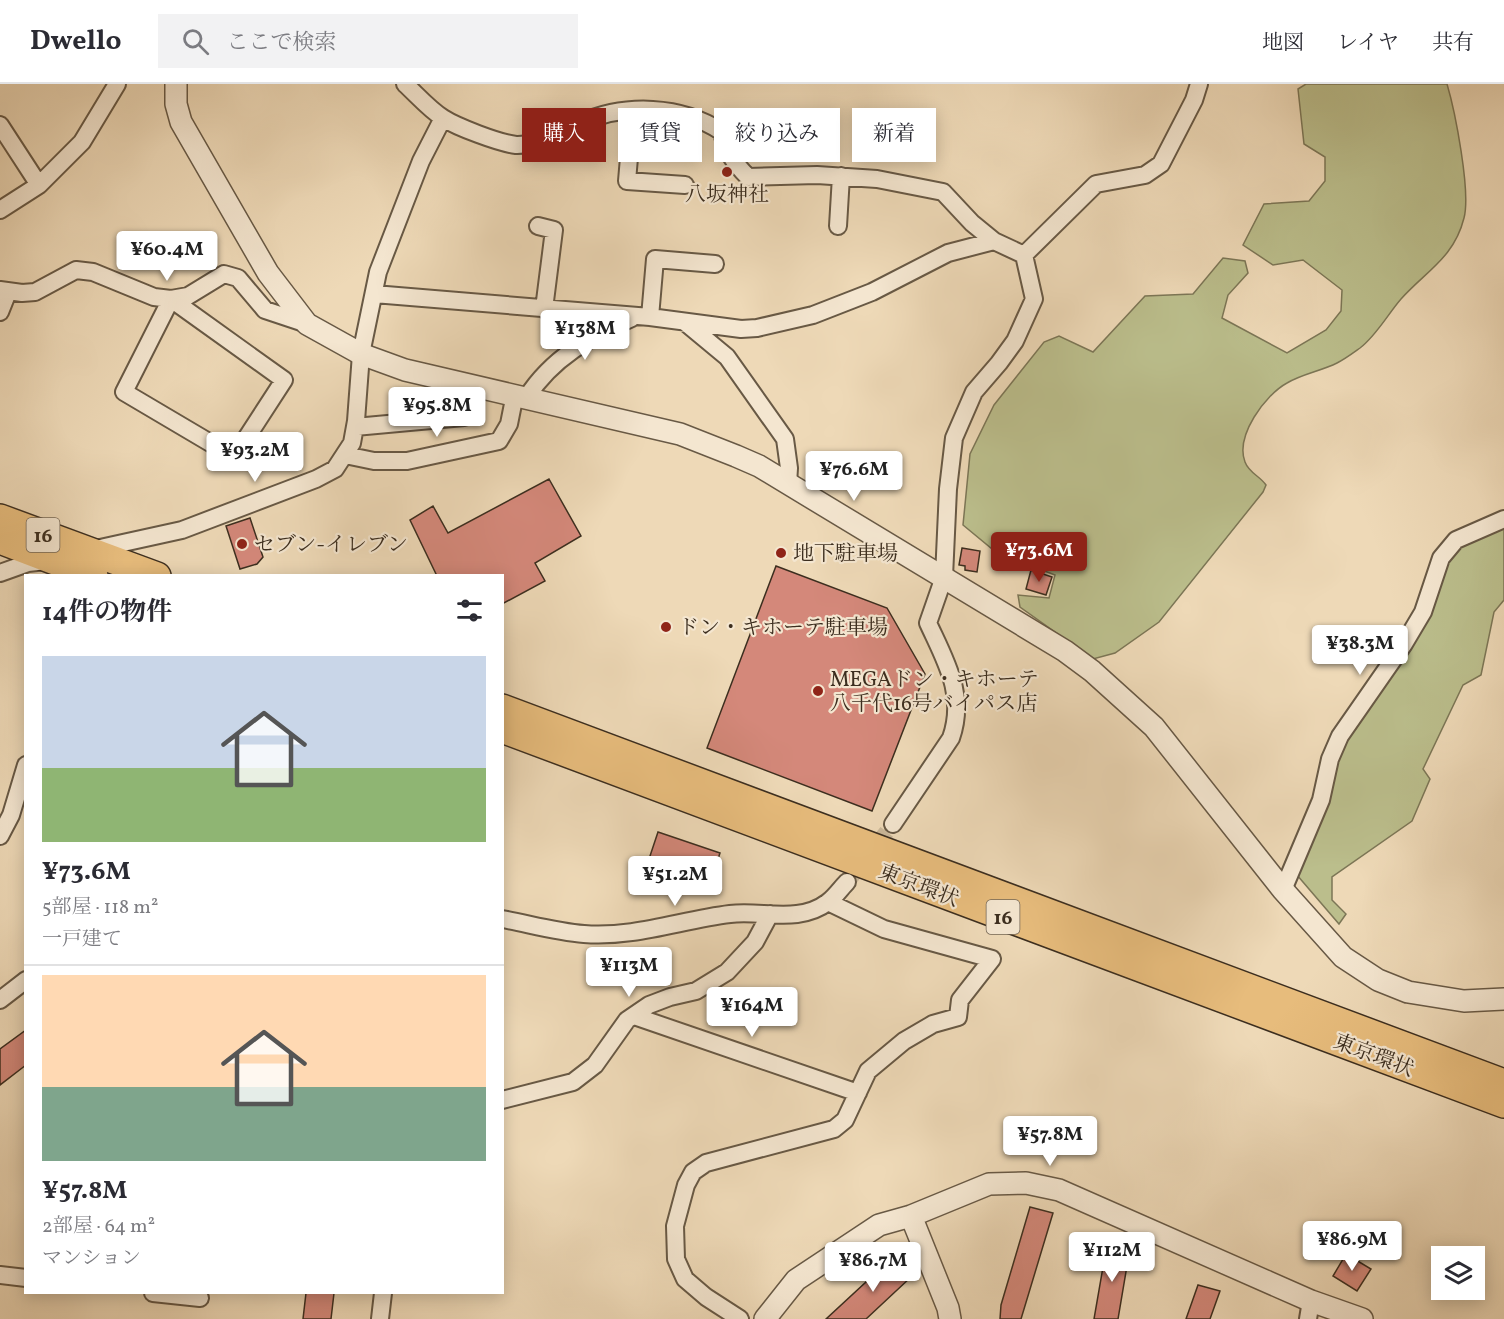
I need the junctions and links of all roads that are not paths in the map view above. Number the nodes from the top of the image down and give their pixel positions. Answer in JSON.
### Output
{"nodes":[{"id":1,"x":117,"y":84,"type":"edge"},
{"id":2,"x":176,"y":84,"type":"edge"},
{"id":3,"x":405,"y":84,"type":"edge"},
{"id":4,"x":1200,"y":84,"type":"edge"},
{"id":5,"x":618,"y":112,"type":"edge"},
{"id":6,"x":443,"y":118,"type":"junction"},
{"id":7,"x":702,"y":121,"type":"edge"},
{"id":8,"x":0,"y":125,"type":"edge"},
{"id":9,"x":629,"y":162,"type":"edge"},
{"id":10,"x":841,"y":176,"type":"junction"},
{"id":11,"x":39,"y":185,"type":"junction"},
{"id":12,"x":685,"y":185,"type":"dead end"},
{"id":13,"x":0,"y":210,"type":"edge"},
{"id":14,"x":538,"y":226,"type":"dead end"},
{"id":15,"x":838,"y":226,"type":"dead end"},
{"id":16,"x":994,"y":241,"type":"junction"},
{"id":17,"x":1024,"y":255,"type":"junction"},
{"id":18,"x":715,"y":264,"type":"dead end"},
{"id":19,"x":4,"y":291,"type":"edge"},
{"id":20,"x":374,"y":294,"type":"junction"},
{"id":21,"x":171,"y":299,"type":"junction"},
{"id":22,"x":544,"y":309,"type":"junction"},
{"id":23,"x":0,"y":312,"type":"edge"},
{"id":24,"x":642,"y":317,"type":"junction"},
{"id":25,"x":685,"y":323,"type":"junction"},
{"id":26,"x":307,"y":324,"type":"junction"},
{"id":27,"x":362,"y":354,"type":"junction"},
{"id":28,"x":521,"y":396,"type":"junction"},
{"id":29,"x":464,"y":417,"type":"dead end"},
{"id":30,"x":355,"y":427,"type":"junction"},
{"id":31,"x":345,"y":455,"type":"junction"},
{"id":32,"x":788,"y":484,"type":"junction"},
{"id":33,"x":0,"y":518,"type":"edge"},
{"id":34,"x":1504,"y":519,"type":"edge"},
{"id":35,"x":0,"y":540,"type":"edge"},
{"id":36,"x":51,"y":560,"type":"junction"},
{"id":37,"x":90,"y":564,"type":"edge"},
{"id":38,"x":0,"y":573,"type":"edge"},
{"id":39,"x":146,"y":574,"type":"edge"},
{"id":40,"x":944,"y":577,"type":"junction"},
{"id":41,"x":504,"y":709,"type":"edge"},
{"id":42,"x":504,"y":730,"type":"edge"},
{"id":43,"x":24,"y":772,"type":"edge"},
{"id":44,"x":893,"y":824,"type":"tunnel mouth"},
{"id":45,"x":0,"y":836,"type":"edge"},
{"id":46,"x":847,"y":882,"type":"tunnel mouth"},
{"id":47,"x":1283,"y":890,"type":"junction"},
{"id":48,"x":828,"y":902,"type":"junction"},
{"id":49,"x":770,"y":914,"type":"junction"},
{"id":50,"x":504,"y":919,"type":"edge"},
{"id":51,"x":24,"y":981,"type":"edge"},
{"id":52,"x":2,"y":993,"type":"edge"},
{"id":53,"x":1504,"y":999,"type":"edge"},
{"id":54,"x":634,"y":1016,"type":"junction"},
{"id":55,"x":1504,"y":1083,"type":"edge"},
{"id":56,"x":858,"y":1093,"type":"junction"},
{"id":57,"x":504,"y":1100,"type":"edge"},
{"id":58,"x":1504,"y":1104,"type":"edge"},
{"id":59,"x":911,"y":1216,"type":"junction"},
{"id":60,"x":0,"y":1275,"type":"edge"},
{"id":61,"x":24,"y":1278,"type":"edge"},
{"id":62,"x":161,"y":1294,"type":"edge"},
{"id":63,"x":383,"y":1294,"type":"edge"},
{"id":64,"x":200,"y":1299,"type":"dead end"},
{"id":65,"x":1310,"y":1310,"type":"edge"},
{"id":66,"x":380,"y":1319,"type":"edge"},
{"id":67,"x":740,"y":1319,"type":"edge"},
{"id":68,"x":765,"y":1319,"type":"edge"},
{"id":69,"x":950,"y":1319,"type":"edge"},
{"id":70,"x":1362,"y":1319,"type":"edge"}],
"edges":[{"from":1,"to":11,"type":"street"},
{"from":2,"to":26,"type":"street"},
{"from":3,"to":6,"type":"street"},
{"from":4,"to":17,"type":"street"},
{"from":5,"to":6,"type":"street"},
{"from":6,"to":20,"type":"street"},
{"from":7,"to":10,"type":"street"},
{"from":8,"to":11,"type":"street"},
{"from":9,"to":12,"type":"street"},
{"from":10,"to":15,"type":"street"},
{"from":10,"to":16,"type":"street"},
{"from":11,"to":13,"type":"street"},
{"from":14,"to":22,"type":"street"},
{"from":16,"to":17,"type":"street"},
{"from":16,"to":25,"type":"street"},
{"from":17,"to":40,"type":"street"},
{"from":18,"to":24,"type":"street"},
{"from":19,"to":21,"type":"street"},
{"from":19,"to":23,"type":"street"},
{"from":20,"to":22,"type":"street"},
{"from":20,"to":27,"type":"street"},
{"from":21,"to":21,"type":"street"},
{"from":21,"to":26,"type":"street"},
{"from":22,"to":24,"type":"street"},
{"from":24,"to":25,"type":"street"},
{"from":24,"to":28,"type":"street"},
{"from":25,"to":32,"type":"street"},
{"from":26,"to":27,"type":"street"},
{"from":27,"to":28,"type":"street"},
{"from":27,"to":30,"type":"street"},
{"from":28,"to":31,"type":"street"},
{"from":28,"to":32,"type":"street"},
{"from":29,"to":30,"type":"street"},
{"from":30,"to":31,"type":"street"},
{"from":31,"to":37,"type":"street"},
{"from":32,"to":40,"type":"street"},
{"from":33,"to":37,"type":"highway","number":"16"},
{"from":34,"to":47,"type":"street"},
{"from":35,"to":36,"type":"highway","number":"16"},
{"from":36,"to":37,"type":"highway","number":"16"},
{"from":36,"to":38,"type":"street"},
{"from":37,"to":39,"type":"highway","number":"16"},
{"from":40,"to":44,"type":"street"},
{"from":40,"to":47,"type":"street"},
{"from":41,"to":55,"type":"highway","name":"東京環状","number":"16"},
{"from":42,"to":58,"type":"highway","name":"東京環状","number":"16"},
{"from":43,"to":45,"type":"street"},
{"from":46,"to":48,"type":"street"},
{"from":47,"to":53,"type":"street"},
{"from":48,"to":49,"type":"street"},
{"from":48,"to":56,"type":"street"},
{"from":49,"to":50,"type":"street"},
{"from":49,"to":54,"type":"street"},
{"from":51,"to":52,"type":"street"},
{"from":54,"to":56,"type":"street"},
{"from":54,"to":57,"type":"street"},
{"from":56,"to":67,"type":"street"},
{"from":59,"to":65,"type":"street"},
{"from":59,"to":68,"type":"street"},
{"from":59,"to":69,"type":"street"},
{"from":60,"to":61,"type":"street"},
{"from":62,"to":64,"type":"street"},
{"from":63,"to":66,"type":"street"},
{"from":65,"to":70,"type":"street"}]}
